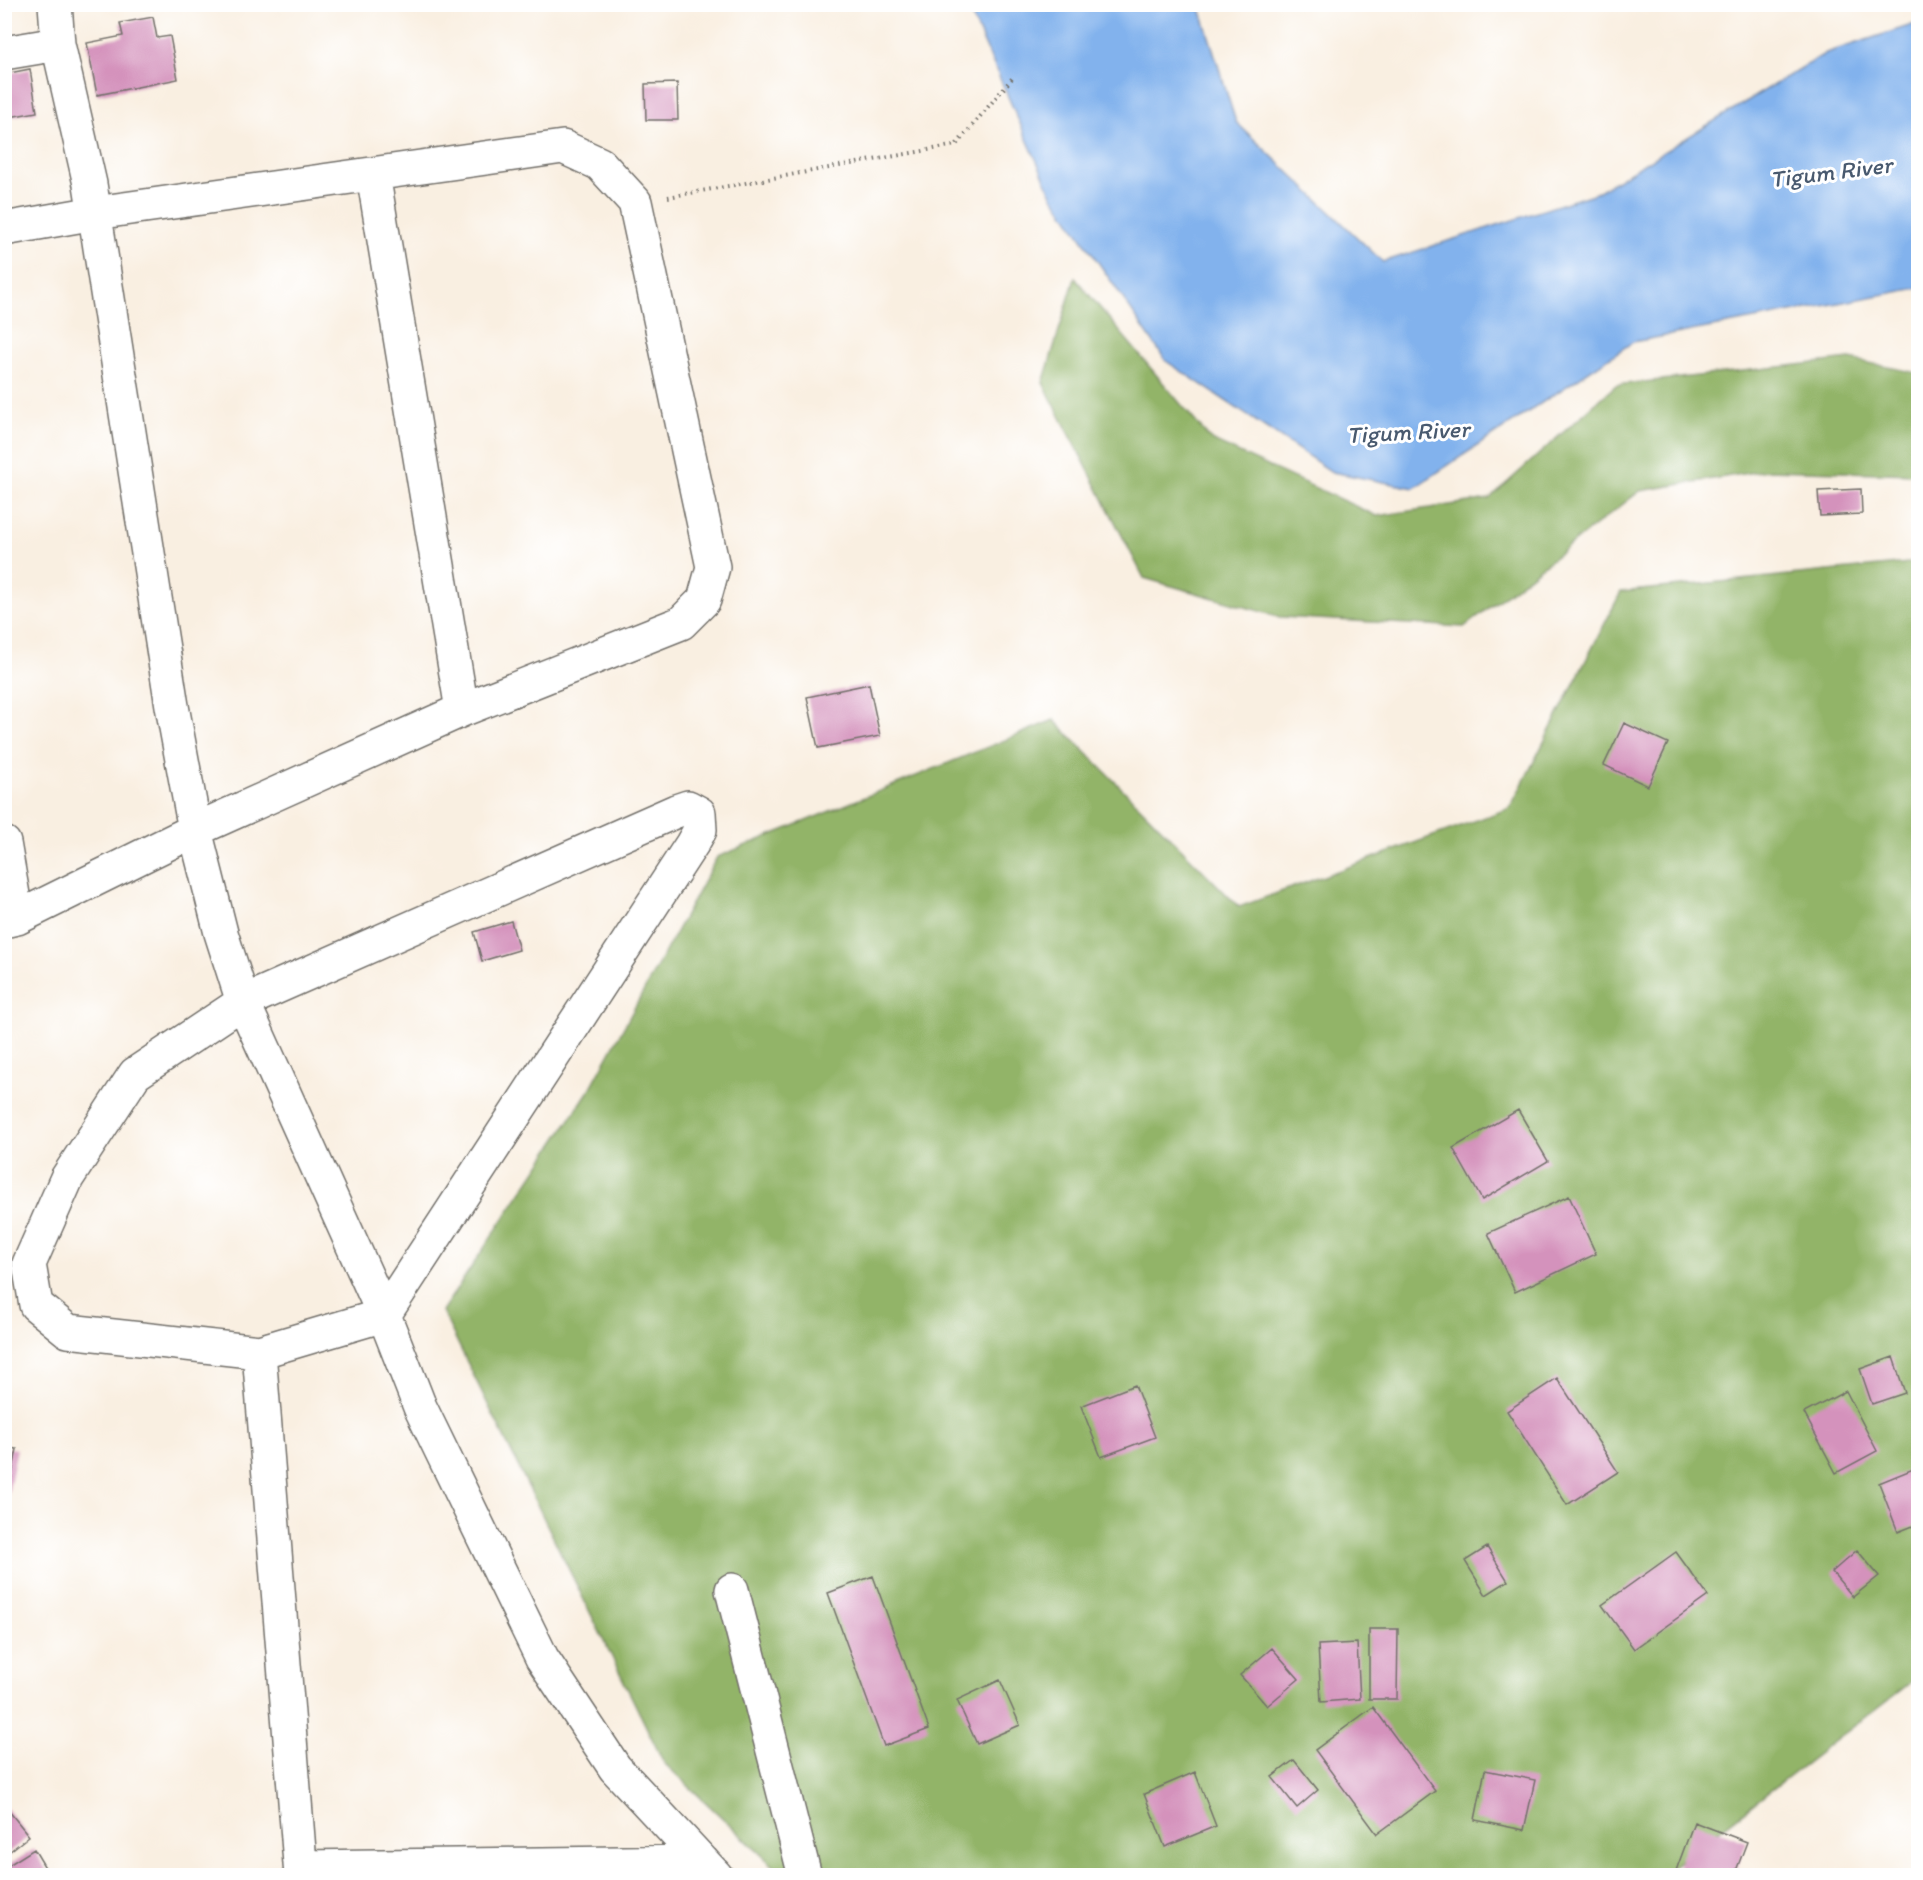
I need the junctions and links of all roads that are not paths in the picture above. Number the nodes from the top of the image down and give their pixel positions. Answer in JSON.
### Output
{"nodes":[{"id":1,"x":55,"y":4,"type":"edge"},
{"id":2,"x":58,"y":44,"type":"junction"},
{"id":3,"x":4,"y":53,"type":"edge"},
{"id":4,"x":373,"y":174,"type":"junction"},
{"id":5,"x":94,"y":213,"type":"junction"},
{"id":6,"x":4,"y":229,"type":"edge"},
{"id":7,"x":462,"y":710,"type":"junction"},
{"id":8,"x":195,"y":830,"type":"junction"},
{"id":9,"x":4,"y":843,"type":"edge"},
{"id":10,"x":11,"y":919,"type":"edge"},
{"id":11,"x":243,"y":1002,"type":"junction"},
{"id":12,"x":384,"y":1315,"type":"junction"},
{"id":13,"x":259,"y":1352,"type":"junction"},
{"id":14,"x":732,"y":1590,"type":"dead end"},
{"id":15,"x":709,"y":1868,"type":"edge"},
{"id":16,"x":301,"y":1871,"type":"edge"},
{"id":17,"x":805,"y":1875,"type":"edge"}],
"edges":[{"from":1,"to":2,"type":"street"},
{"from":2,"to":3,"type":"street"},
{"from":2,"to":5,"type":"street"},
{"from":4,"to":5,"type":"street"},
{"from":4,"to":7,"type":"street"},
{"from":4,"to":7,"type":"street"},
{"from":5,"to":6,"type":"street"},
{"from":5,"to":8,"type":"street"},
{"from":7,"to":8,"type":"street"},
{"from":8,"to":10,"type":"street"},
{"from":8,"to":11,"type":"street"},
{"from":9,"to":10,"type":"street"},
{"from":11,"to":12,"type":"street"},
{"from":11,"to":12,"type":"street"},
{"from":11,"to":13,"type":"street"},
{"from":12,"to":13,"type":"street"},
{"from":12,"to":15,"type":"street"},
{"from":13,"to":16,"type":"street"},
{"from":14,"to":17,"type":"street"},
{"from":15,"to":16,"type":"street"}]}
